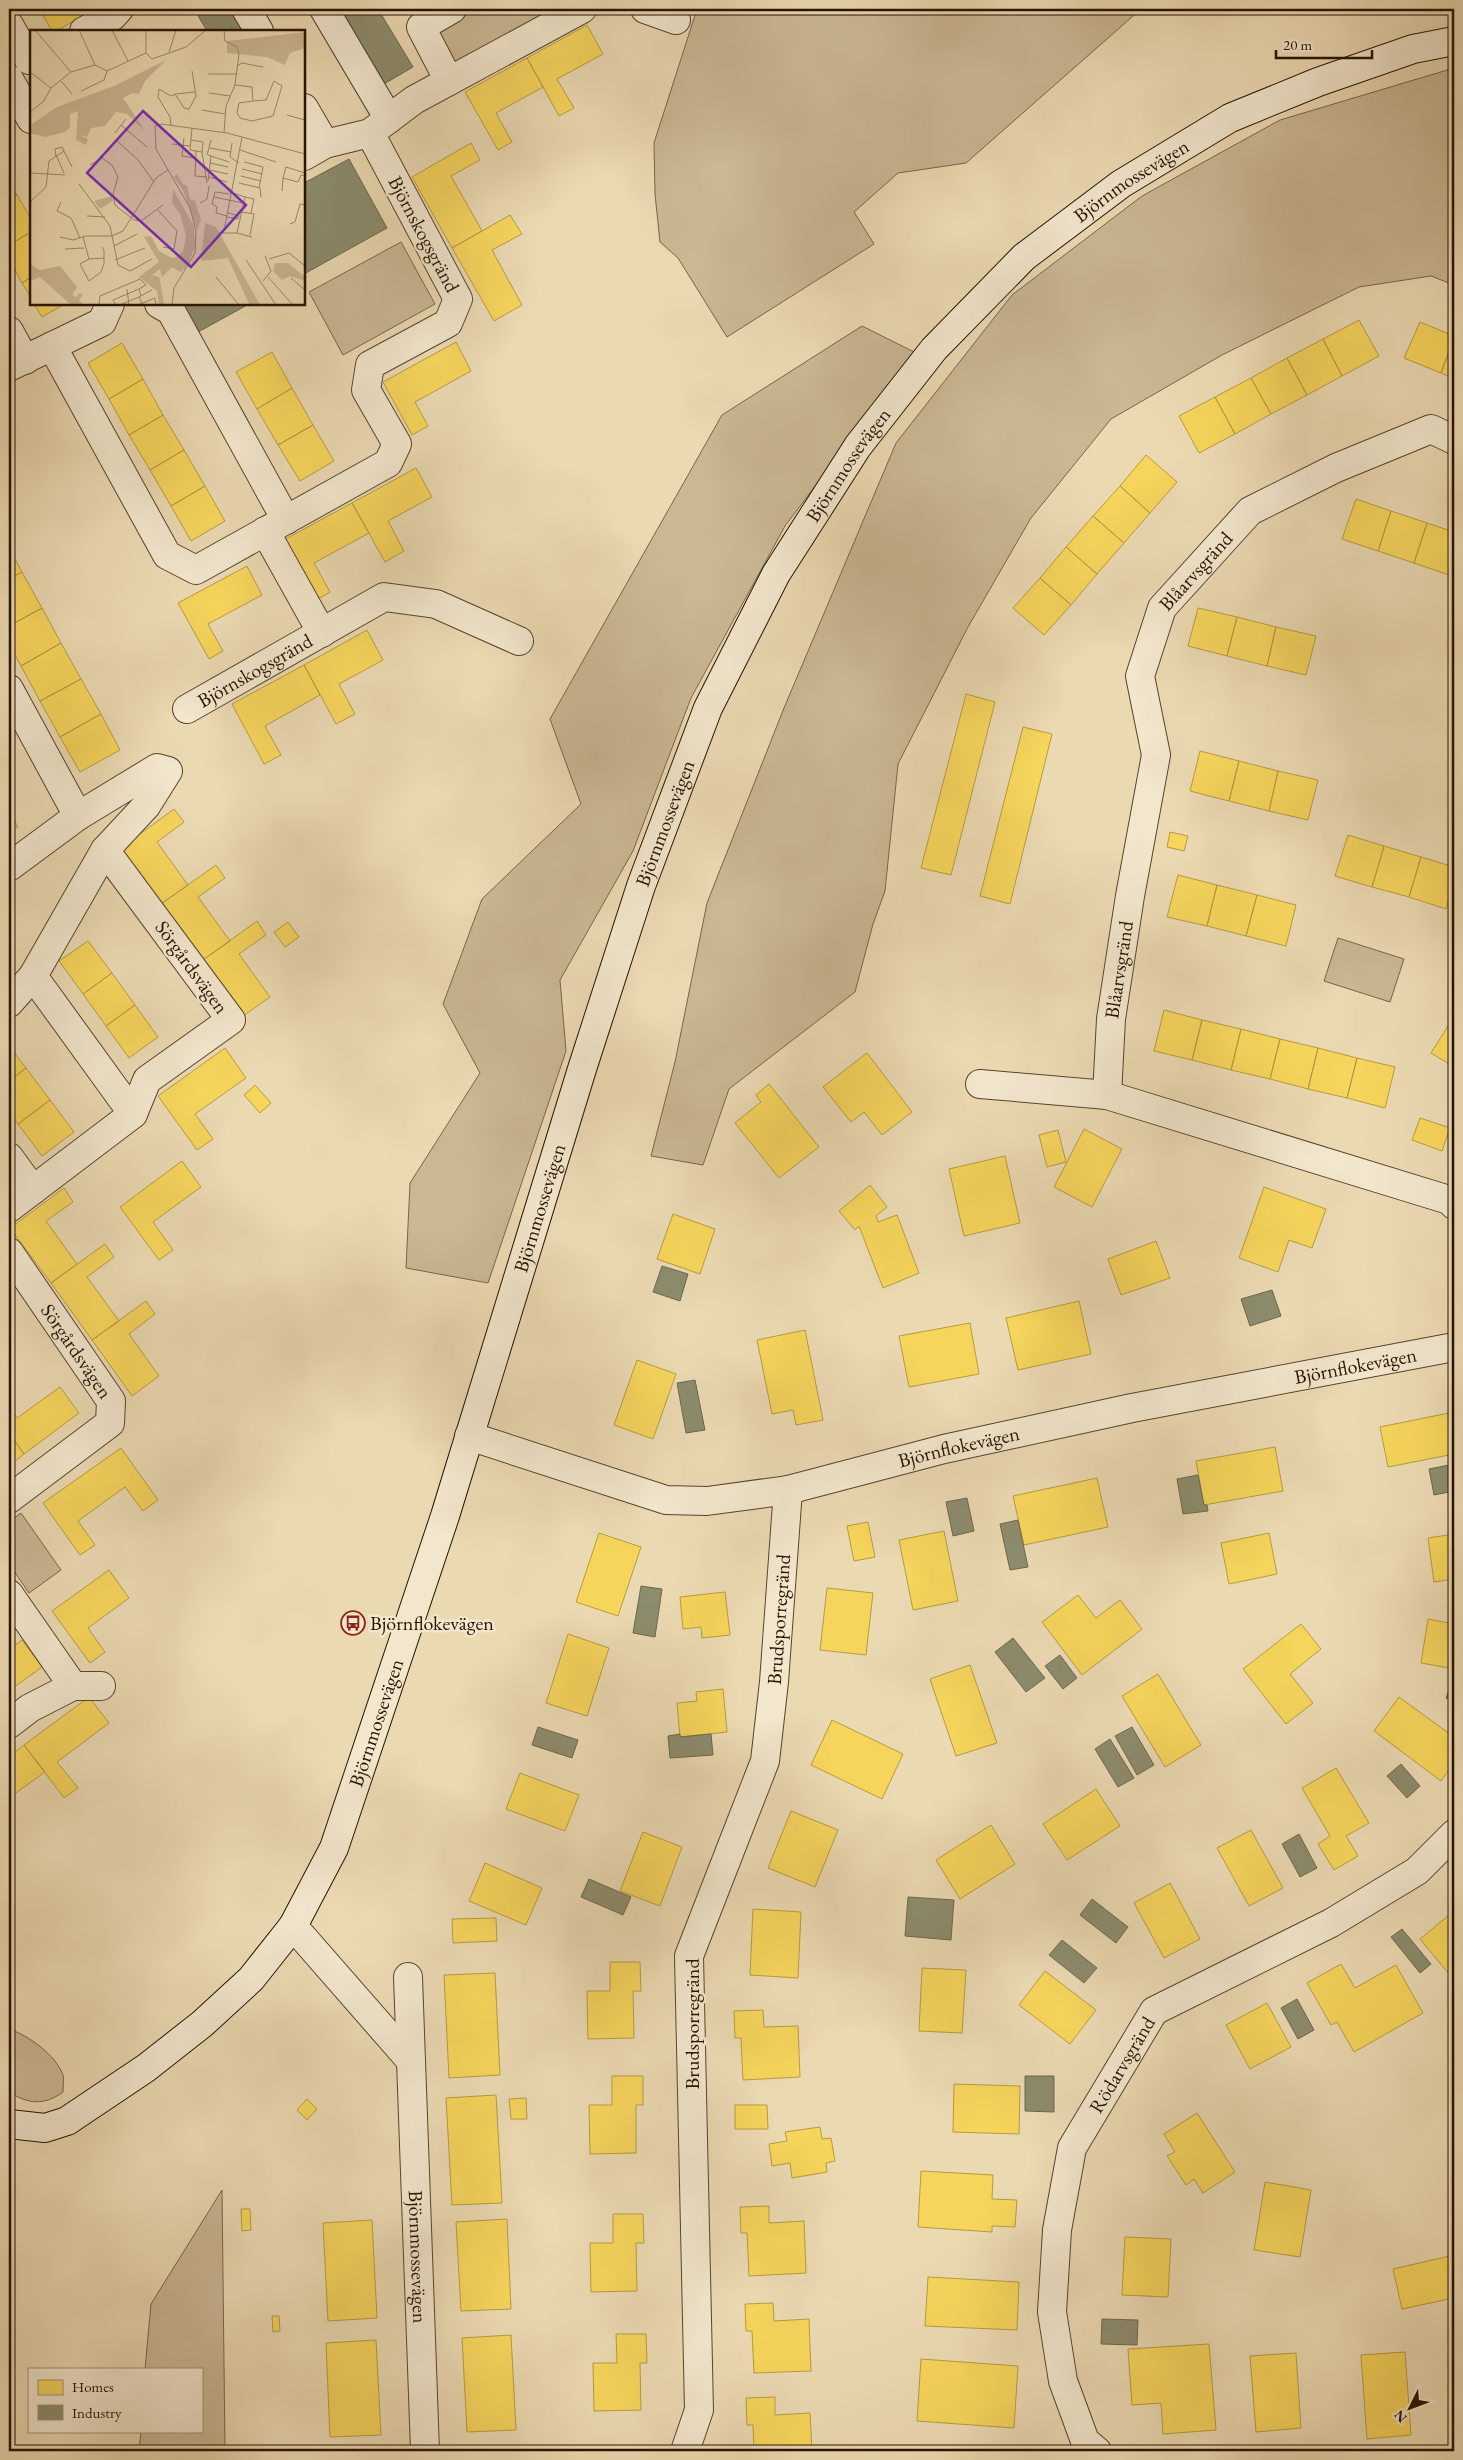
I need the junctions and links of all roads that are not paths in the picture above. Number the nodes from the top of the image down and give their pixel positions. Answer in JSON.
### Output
{"nodes":[{"id":1,"x":246,"y":9,"type":"edge"},
{"id":2,"x":324,"y":9,"type":"edge"},
{"id":3,"x":452,"y":9,"type":"edge"},
{"id":4,"x":582,"y":9,"type":"edge"},
{"id":5,"x":646,"y":9,"type":"edge"},
{"id":6,"x":118,"y":19,"type":"edge"},
{"id":7,"x":676,"y":20,"type":"dead end"},
{"id":8,"x":9,"y":25,"type":"edge"},
{"id":9,"x":87,"y":30,"type":"edge"},
{"id":10,"x":258,"y":30,"type":"edge"},
{"id":11,"x":1454,"y":40,"type":"edge"},
{"id":12,"x":23,"y":63,"type":"edge"},
{"id":13,"x":9,"y":79,"type":"edge"},
{"id":14,"x":448,"y":81,"type":"junction"},
{"id":15,"x":305,"y":112,"type":"edge"},
{"id":16,"x":30,"y":117,"type":"edge"},
{"id":17,"x":380,"y":126,"type":"junction"},
{"id":18,"x":314,"y":150,"type":"edge"},
{"id":19,"x":110,"y":305,"type":"edge"},
{"id":20,"x":161,"y":305,"type":"edge"},
{"id":21,"x":9,"y":331,"type":"edge"},
{"id":22,"x":52,"y":346,"type":"junction"},
{"id":23,"x":17,"y":364,"type":"edge"},
{"id":24,"x":1454,"y":440,"type":"edge"},
{"id":25,"x":275,"y":526,"type":"junction"},
{"id":26,"x":322,"y":633,"type":"junction"},
{"id":27,"x":519,"y":641,"type":"dead end"},
{"id":28,"x":9,"y":688,"type":"edge"},
{"id":29,"x":187,"y":709,"type":"dead end"},
{"id":30,"x":78,"y":816,"type":"junction"},
{"id":31,"x":105,"y":850,"type":"junction"},
{"id":32,"x":9,"y":868,"type":"edge"},
{"id":33,"x":33,"y":976,"type":"junction"},
{"id":34,"x":9,"y":1003,"type":"edge"},
{"id":35,"x":980,"y":1084,"type":"dead end"},
{"id":36,"x":1107,"y":1095,"type":"junction"},
{"id":37,"x":134,"y":1114,"type":"junction"},
{"id":38,"x":9,"y":1157,"type":"edge"},
{"id":39,"x":33,"y":1190,"type":"junction"},
{"id":40,"x":1454,"y":1205,"type":"edge"},
{"id":41,"x":9,"y":1208,"type":"edge"},
{"id":42,"x":9,"y":1252,"type":"edge"},
{"id":43,"x":1454,"y":1347,"type":"edge"},
{"id":44,"x":469,"y":1436,"type":"junction"},
{"id":45,"x":788,"y":1490,"type":"junction"},
{"id":46,"x":9,"y":1498,"type":"edge"},
{"id":47,"x":9,"y":1594,"type":"edge"},
{"id":48,"x":73,"y":1686,"type":"junction"},
{"id":49,"x":101,"y":1686,"type":"dead end"},
{"id":50,"x":9,"y":1724,"type":"edge"},
{"id":51,"x":1454,"y":1834,"type":"edge"},
{"id":52,"x":293,"y":1926,"type":"junction"},
{"id":53,"x":408,"y":1977,"type":"dead end"},
{"id":54,"x":411,"y":2061,"type":"junction"},
{"id":55,"x":9,"y":2124,"type":"edge"},
{"id":56,"x":425,"y":2451,"type":"edge"},
{"id":57,"x":685,"y":2451,"type":"edge"},
{"id":58,"x":1097,"y":2451,"type":"edge"}],
"edges":[{"from":1,"to":10,"type":"street"},
{"from":2,"to":17,"type":"street","name":"Björnskogsgränd"},
{"from":3,"to":14,"type":"street"},
{"from":4,"to":14,"type":"street"},
{"from":5,"to":7,"type":"street"},
{"from":6,"to":9,"type":"street"},
{"from":8,"to":12,"type":"street"},
{"from":11,"to":44,"type":"street","name":"Björnmossevägen"},
{"from":13,"to":16,"type":"street"},
{"from":14,"to":17,"type":"street"},
{"from":15,"to":18,"type":"street"},
{"from":17,"to":18,"type":"street"},
{"from":17,"to":25,"type":"street","name":"Björnskogsgränd"},
{"from":19,"to":22,"type":"street"},
{"from":20,"to":25,"type":"street","name":"Björnskogsgränd"},
{"from":21,"to":23,"type":"street"},
{"from":22,"to":23,"type":"street"},
{"from":22,"to":25,"type":"street","name":"Björnskogsgränd"},
{"from":24,"to":36,"type":"street","name":"Blåarvsgränd"},
{"from":25,"to":26,"type":"street","name":"Björnskogsgränd"},
{"from":26,"to":27,"type":"street","name":"Björnskogsgränd"},
{"from":26,"to":29,"type":"street","name":"Björnskogsgränd"},
{"from":28,"to":30,"type":"street"},
{"from":30,"to":31,"type":"street"},
{"from":30,"to":32,"type":"street"},
{"from":31,"to":33,"type":"street"},
{"from":31,"to":37,"type":"street","name":"Sörgårdsvägen"},
{"from":33,"to":34,"type":"street"},
{"from":33,"to":37,"type":"street"},
{"from":35,"to":36,"type":"street"},
{"from":36,"to":40,"type":"street"},
{"from":37,"to":39,"type":"street"},
{"from":38,"to":39,"type":"street"},
{"from":39,"to":41,"type":"street"},
{"from":42,"to":46,"type":"street","name":"Sörgårdsvägen"},
{"from":43,"to":45,"type":"street","name":"Björnflokevägen"},
{"from":44,"to":45,"type":"street","name":"Björnflokevägen"},
{"from":44,"to":52,"type":"street","name":"Björnmossevägen"},
{"from":45,"to":57,"type":"street","name":"Brudsporregränd"},
{"from":47,"to":48,"type":"street"},
{"from":48,"to":49,"type":"street"},
{"from":48,"to":50,"type":"street"},
{"from":51,"to":58,"type":"street","name":"Rödarvsgränd"},
{"from":52,"to":54,"type":"street"},
{"from":52,"to":55,"type":"street","name":"Björnmossevägen"},
{"from":53,"to":54,"type":"street","name":"Björnmossevägen"},
{"from":54,"to":56,"type":"street","name":"Björnmossevägen"}]}
